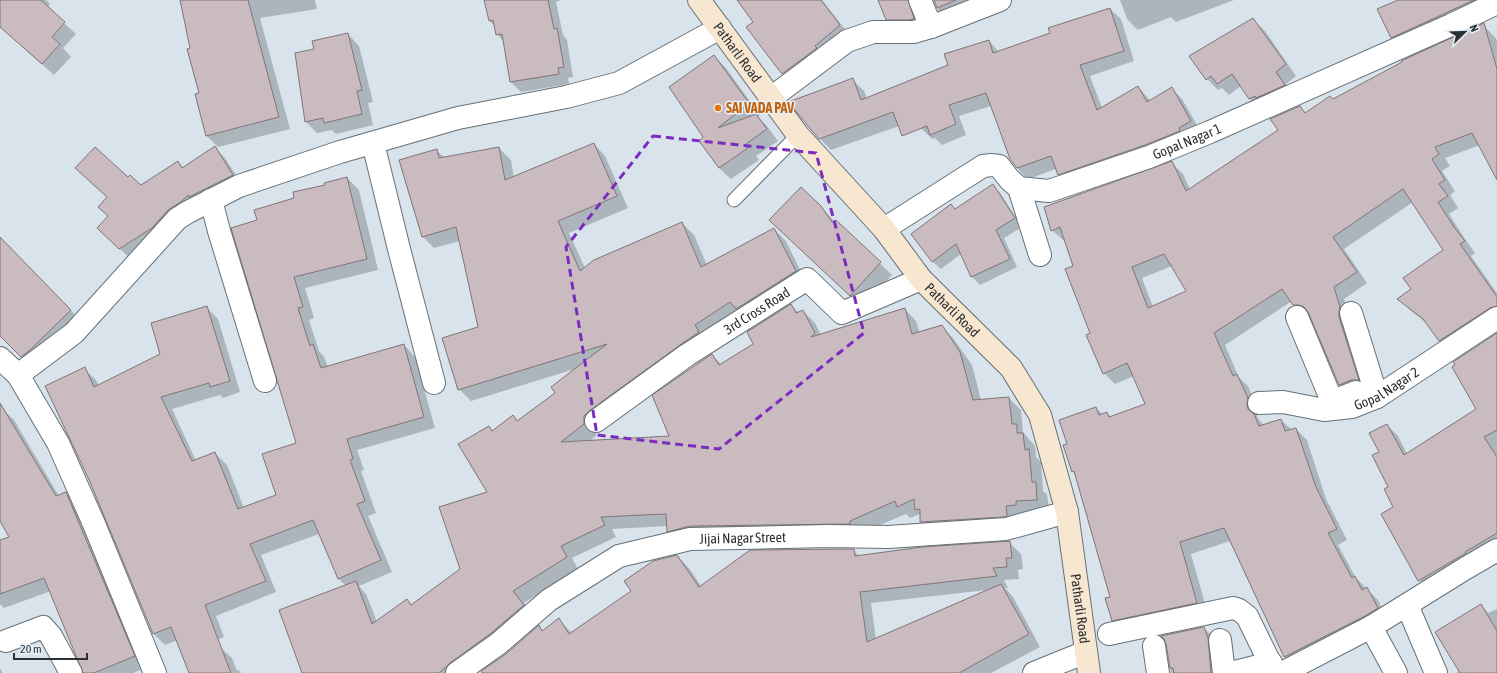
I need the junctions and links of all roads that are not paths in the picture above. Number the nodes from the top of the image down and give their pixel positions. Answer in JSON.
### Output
{"nodes":[{"id":1,"x":699,"y":0,"type":"edge"},
{"id":2,"x":920,"y":0,"type":"edge"},
{"id":3,"x":993,"y":1,"type":"edge"},
{"id":4,"x":1497,"y":3,"type":"edge"},
{"id":5,"x":931,"y":27,"type":"junction"},
{"id":6,"x":720,"y":28,"type":"junction"},
{"id":7,"x":771,"y":98,"type":"junction"},
{"id":8,"x":798,"y":135,"type":"junction"},
{"id":9,"x":373,"y":143,"type":"junction"},
{"id":10,"x":1019,"y":188,"type":"junction"},
{"id":11,"x":211,"y":200,"type":"junction"},
{"id":12,"x":734,"y":200,"type":"dead end"},
{"id":13,"x":884,"y":229,"type":"junction"},
{"id":14,"x":1040,"y":255,"type":"dead end"},
{"id":15,"x":921,"y":279,"type":"junction"},
{"id":16,"x":1351,"y":313,"type":"dead end"},
{"id":17,"x":1297,"y":317,"type":"dead end"},
{"id":18,"x":1497,"y":318,"type":"edge"},
{"id":19,"x":0,"y":358,"type":"edge"},
{"id":20,"x":18,"y":375,"type":"junction"},
{"id":21,"x":265,"y":381,"type":"dead end"},
{"id":22,"x":434,"y":383,"type":"dead end"},
{"id":23,"x":1375,"y":391,"type":"junction"},
{"id":24,"x":1259,"y":403,"type":"dead end"},
{"id":25,"x":596,"y":421,"type":"dead end"},
{"id":26,"x":1067,"y":512,"type":"junction"},
{"id":27,"x":1497,"y":550,"type":"edge"},
{"id":28,"x":1407,"y":605,"type":"junction"},
{"id":29,"x":1371,"y":627,"type":"junction"},
{"id":30,"x":1110,"y":634,"type":"dead end"},
{"id":31,"x":1220,"y":640,"type":"dead end"},
{"id":32,"x":6,"y":641,"type":"dead end"},
{"id":33,"x":1154,"y":646,"type":"dead end"},
{"id":34,"x":1088,"y":663,"type":"edge"},
{"id":35,"x":1278,"y":670,"type":"edge"},
{"id":36,"x":70,"y":673,"type":"edge"},
{"id":37,"x":155,"y":673,"type":"edge"},
{"id":38,"x":456,"y":673,"type":"edge"},
{"id":39,"x":1034,"y":673,"type":"edge"},
{"id":40,"x":1158,"y":673,"type":"edge"},
{"id":41,"x":1224,"y":673,"type":"edge"},
{"id":42,"x":1231,"y":673,"type":"edge"},
{"id":43,"x":1396,"y":673,"type":"edge"},
{"id":44,"x":1436,"y":673,"type":"edge"}],
"edges":[{"from":1,"to":6,"type":"street","name":"Patharli Road"},
{"from":2,"to":5,"type":"street"},
{"from":3,"to":5,"type":"street"},
{"from":4,"to":10,"type":"street","name":"Gopal Nagar 1"},
{"from":5,"to":7,"type":"street"},
{"from":6,"to":7,"type":"street","name":"Patharli Road"},
{"from":6,"to":9,"type":"street"},
{"from":7,"to":8,"type":"street","name":"Patharli Road"},
{"from":8,"to":12,"type":"lane"},
{"from":8,"to":13,"type":"street","name":"Patharli Road"},
{"from":9,"to":11,"type":"street"},
{"from":9,"to":22,"type":"street"},
{"from":10,"to":13,"type":"street"},
{"from":10,"to":14,"type":"street"},
{"from":11,"to":20,"type":"street"},
{"from":11,"to":21,"type":"street"},
{"from":13,"to":15,"type":"street","name":"Patharli Road"},
{"from":15,"to":25,"type":"street","name":"3rd Cross Road"},
{"from":15,"to":26,"type":"street","name":"Patharli Road"},
{"from":16,"to":23,"type":"street"},
{"from":17,"to":23,"type":"street"},
{"from":18,"to":23,"type":"street","name":"Gopal Nagar 2"},
{"from":19,"to":20,"type":"street"},
{"from":20,"to":37,"type":"street"},
{"from":23,"to":24,"type":"street","name":"Gopal Nagar 2"},
{"from":26,"to":34,"type":"street","name":"Patharli Road"},
{"from":26,"to":38,"type":"street","name":"Jijai Nagar Street"},
{"from":27,"to":28,"type":"street"},
{"from":28,"to":29,"type":"street"},
{"from":28,"to":44,"type":"street"},
{"from":29,"to":35,"type":"street"},
{"from":29,"to":43,"type":"street"},
{"from":30,"to":35,"type":"street"},
{"from":31,"to":41,"type":"street"},
{"from":32,"to":36,"type":"street"},
{"from":33,"to":40,"type":"street"},
{"from":34,"to":39,"type":"street"},
{"from":35,"to":42,"type":"street"}]}
